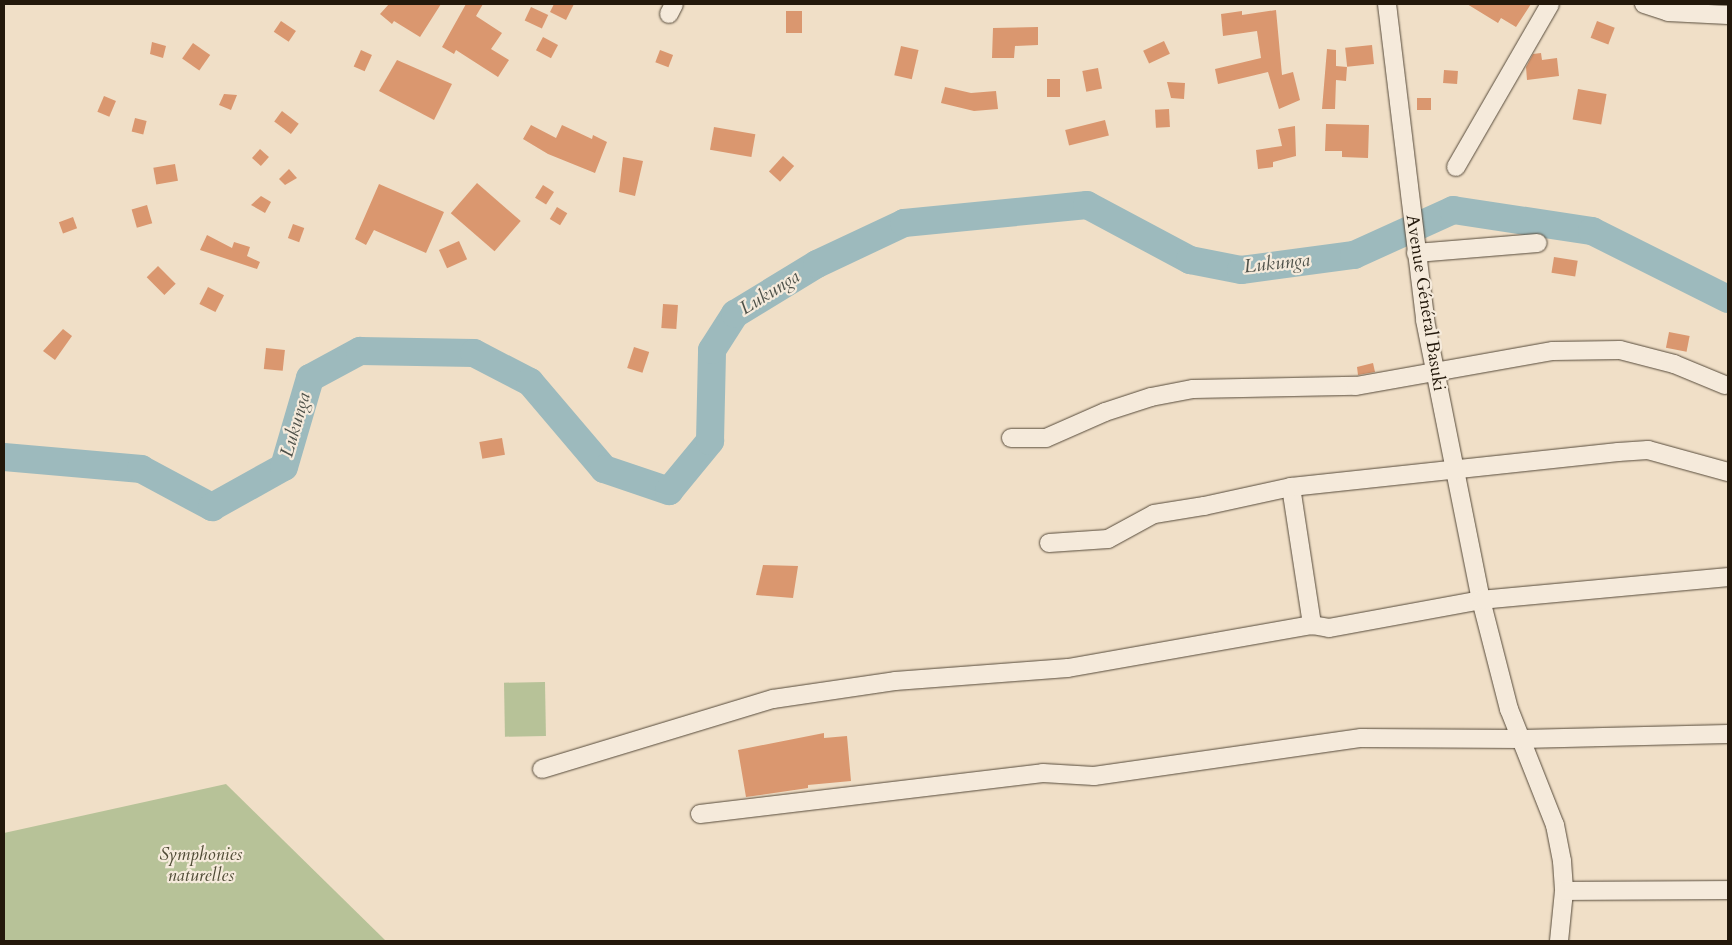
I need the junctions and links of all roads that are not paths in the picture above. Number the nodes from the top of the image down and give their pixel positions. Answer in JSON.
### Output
{"nodes":[{"id":1,"x":1387,"y":4,"type":"edge"},
{"id":2,"x":1550,"y":4,"type":"edge"},
{"id":3,"x":1644,"y":4,"type":"edge"},
{"id":4,"x":1728,"y":15,"type":"edge"},
{"id":5,"x":1456,"y":167,"type":"dead end"},
{"id":6,"x":1538,"y":244,"type":"dead end"},
{"id":7,"x":1416,"y":253,"type":"junction"},
{"id":8,"x":1436,"y":372,"type":"junction"},
{"id":9,"x":1724,"y":385,"type":"dead end"},
{"id":10,"x":1011,"y":438,"type":"dead end"},
{"id":11,"x":1455,"y":469,"type":"junction"},
{"id":12,"x":1728,"y":472,"type":"edge"},
{"id":13,"x":1291,"y":487,"type":"junction"},
{"id":14,"x":1050,"y":543,"type":"dead end"},
{"id":15,"x":1728,"y":577,"type":"edge"},
{"id":16,"x":1481,"y":600,"type":"junction"},
{"id":17,"x":1312,"y":625,"type":"junction"},
{"id":18,"x":1728,"y":734,"type":"edge"},
{"id":19,"x":1522,"y":739,"type":"junction"},
{"id":20,"x":542,"y":769,"type":"dead end"},
{"id":21,"x":700,"y":814,"type":"dead end"},
{"id":22,"x":1728,"y":890,"type":"edge"},
{"id":23,"x":1564,"y":891,"type":"junction"},
{"id":24,"x":1559,"y":941,"type":"edge"}],
"edges":[{"from":1,"to":7,"type":"street","name":"Avenue Général Basuki"},
{"from":2,"to":5,"type":"street"},
{"from":3,"to":4,"type":"street"},
{"from":6,"to":7,"type":"street"},
{"from":7,"to":8,"type":"street","name":"Avenue Général Basuki"},
{"from":8,"to":9,"type":"street"},
{"from":8,"to":10,"type":"street"},
{"from":8,"to":11,"type":"street","name":"Avenue Général Basuki"},
{"from":11,"to":12,"type":"street"},
{"from":11,"to":13,"type":"street"},
{"from":11,"to":16,"type":"street","name":"Avenue Général Basuki"},
{"from":13,"to":14,"type":"street"},
{"from":13,"to":17,"type":"street"},
{"from":15,"to":16,"type":"street"},
{"from":16,"to":17,"type":"street"},
{"from":16,"to":19,"type":"street","name":"Avenue Général Basuki"},
{"from":17,"to":20,"type":"street"},
{"from":18,"to":19,"type":"street"},
{"from":19,"to":21,"type":"street"},
{"from":19,"to":23,"type":"street","name":"Avenue Général Basuki"},
{"from":22,"to":23,"type":"street"},
{"from":23,"to":24,"type":"street","name":"Avenue Général Basuki"}]}
